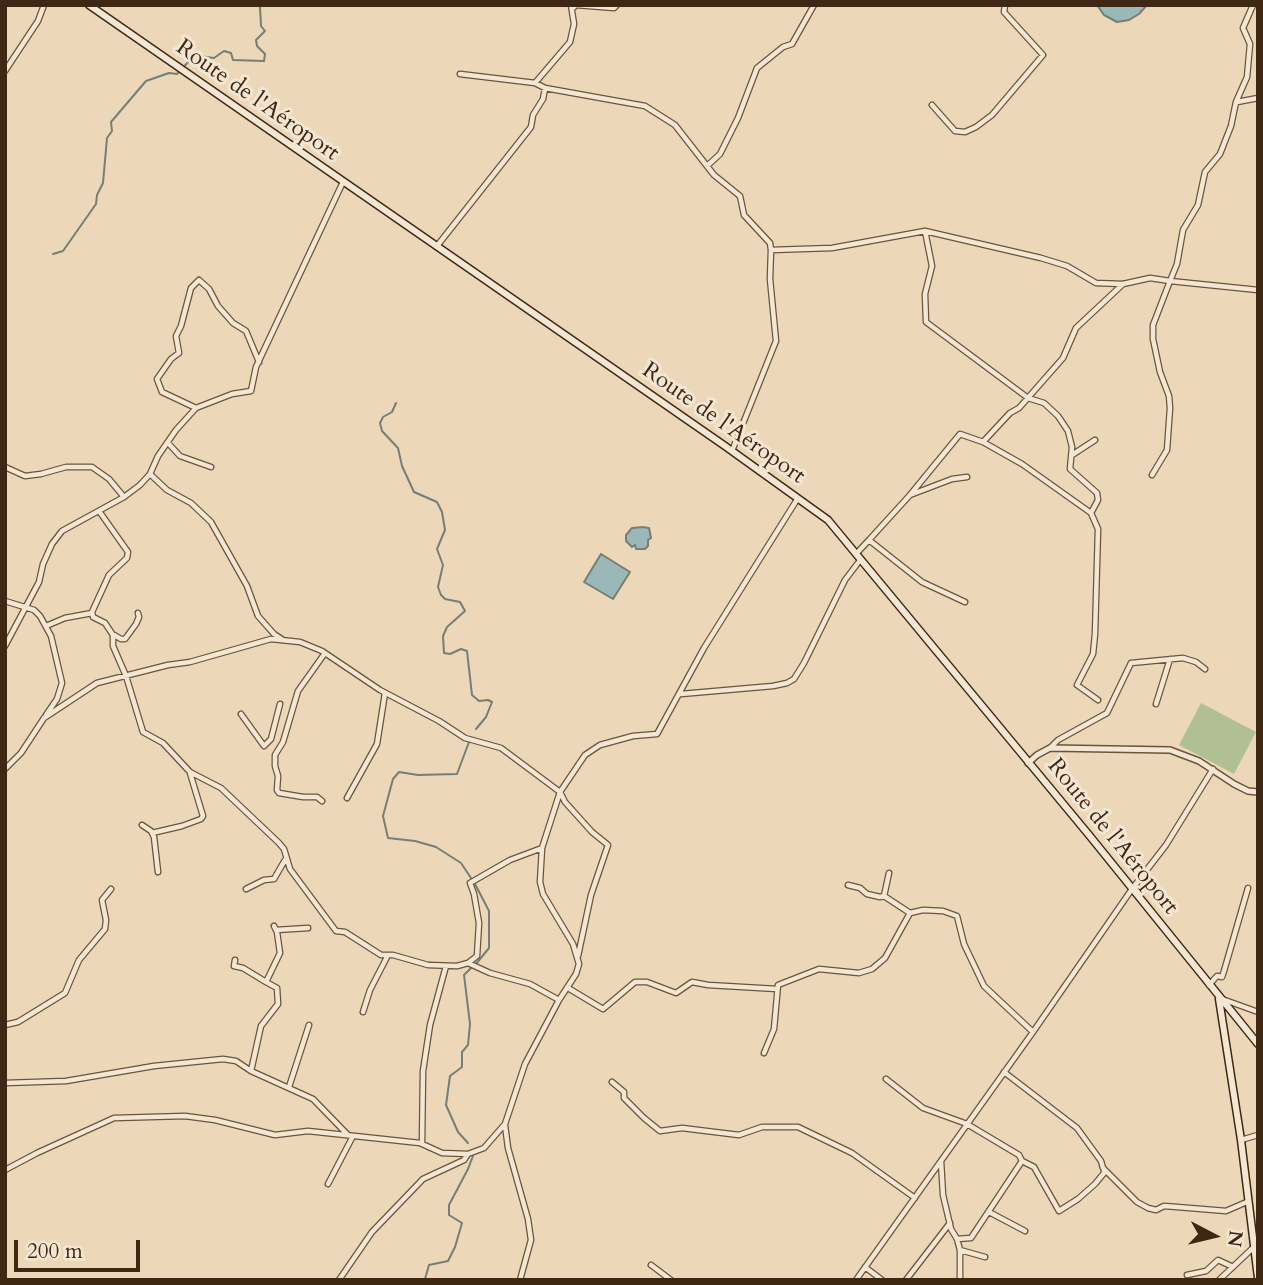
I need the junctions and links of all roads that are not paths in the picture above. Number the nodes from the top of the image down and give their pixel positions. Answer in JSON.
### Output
{"nodes":[{"id":1,"x":44,"y":5,"type":"edge"},
{"id":2,"x":89,"y":5,"type":"edge"},
{"id":3,"x":618,"y":5,"type":"edge"},
{"id":4,"x":814,"y":5,"type":"edge"},
{"id":5,"x":1005,"y":5,"type":"edge"},
{"id":6,"x":1253,"y":5,"type":"edge"},
{"id":7,"x":572,"y":7,"type":"edge"},
{"id":8,"x":5,"y":71,"type":"edge"},
{"id":9,"x":460,"y":74,"type":"dead end"},
{"id":10,"x":535,"y":83,"type":"junction"},
{"id":11,"x":545,"y":88,"type":"junction"},
{"id":12,"x":1258,"y":98,"type":"edge"},
{"id":13,"x":1236,"y":102,"type":"junction"},
{"id":14,"x":932,"y":105,"type":"dead end"},
{"id":15,"x":707,"y":166,"type":"junction"},
{"id":16,"x":342,"y":182,"type":"junction"},
{"id":17,"x":925,"y":231,"type":"junction"},
{"id":18,"x":438,"y":244,"type":"junction"},
{"id":19,"x":771,"y":250,"type":"junction"},
{"id":20,"x":1170,"y":281,"type":"junction"},
{"id":21,"x":1123,"y":284,"type":"junction"},
{"id":22,"x":1258,"y":290,"type":"edge"},
{"id":23,"x":257,"y":365,"type":"junction"},
{"id":24,"x":1028,"y":398,"type":"junction"},
{"id":25,"x":196,"y":408,"type":"junction"},
{"id":26,"x":1095,"y":440,"type":"dead end"},
{"id":27,"x":983,"y":442,"type":"junction"},
{"id":28,"x":168,"y":443,"type":"junction"},
{"id":29,"x":732,"y":451,"type":"junction"},
{"id":30,"x":1072,"y":456,"type":"junction"},
{"id":31,"x":5,"y":467,"type":"edge"},
{"id":32,"x":211,"y":467,"type":"dead end"},
{"id":33,"x":150,"y":474,"type":"junction"},
{"id":34,"x":1152,"y":475,"type":"dead end"},
{"id":35,"x":967,"y":477,"type":"dead end"},
{"id":36,"x":909,"y":495,"type":"junction"},
{"id":37,"x":124,"y":497,"type":"junction"},
{"id":38,"x":798,"y":498,"type":"junction"},
{"id":39,"x":99,"y":511,"type":"junction"},
{"id":40,"x":1091,"y":513,"type":"junction"},
{"id":41,"x":869,"y":540,"type":"junction"},
{"id":42,"x":858,"y":556,"type":"junction"},
{"id":43,"x":5,"y":601,"type":"edge"},
{"id":44,"x":965,"y":602,"type":"dead end"},
{"id":45,"x":27,"y":607,"type":"junction"},
{"id":46,"x":138,"y":613,"type":"dead end"},
{"id":47,"x":92,"y":614,"type":"junction"},
{"id":48,"x":46,"y":626,"type":"junction"},
{"id":49,"x":113,"y":635,"type":"junction"},
{"id":50,"x":284,"y":640,"type":"junction"},
{"id":51,"x":5,"y":646,"type":"edge"},
{"id":52,"x":325,"y":653,"type":"junction"},
{"id":53,"x":1170,"y":659,"type":"junction"},
{"id":54,"x":1205,"y":669,"type":"dead end"},
{"id":55,"x":126,"y":676,"type":"junction"},
{"id":56,"x":385,"y":693,"type":"junction"},
{"id":57,"x":681,"y":694,"type":"junction"},
{"id":58,"x":1098,"y":700,"type":"dead end"},
{"id":59,"x":280,"y":704,"type":"dead end"},
{"id":60,"x":1156,"y":704,"type":"dead end"},
{"id":61,"x":241,"y":714,"type":"dead end"},
{"id":62,"x":44,"y":718,"type":"junction"},
{"id":63,"x":271,"y":738,"type":"junction"},
{"id":64,"x":278,"y":747,"type":"junction"},
{"id":65,"x":1050,"y":748,"type":"junction"},
{"id":66,"x":1019,"y":752,"type":"junction"},
{"id":67,"x":1037,"y":755,"type":"junction"},
{"id":68,"x":1028,"y":764,"type":"junction"},
{"id":69,"x":5,"y":769,"type":"edge"},
{"id":70,"x":1213,"y":769,"type":"junction"},
{"id":71,"x":190,"y":772,"type":"junction"},
{"id":72,"x":560,"y":792,"type":"junction"},
{"id":73,"x":1258,"y":792,"type":"edge"},
{"id":74,"x":347,"y":798,"type":"dead end"},
{"id":75,"x":323,"y":801,"type":"dead end"},
{"id":76,"x":142,"y":825,"type":"dead end"},
{"id":77,"x":152,"y":833,"type":"junction"},
{"id":78,"x":542,"y":848,"type":"junction"},
{"id":79,"x":286,"y":859,"type":"junction"},
{"id":80,"x":158,"y":872,"type":"dead end"},
{"id":81,"x":889,"y":873,"type":"dead end"},
{"id":82,"x":848,"y":885,"type":"dead end"},
{"id":83,"x":1248,"y":888,"type":"dead end"},
{"id":84,"x":111,"y":889,"type":"dead end"},
{"id":85,"x":246,"y":889,"type":"dead end"},
{"id":86,"x":1132,"y":889,"type":"junction"},
{"id":87,"x":884,"y":896,"type":"junction"},
{"id":88,"x":910,"y":913,"type":"junction"},
{"id":89,"x":309,"y":928,"type":"dead end"},
{"id":90,"x":388,"y":956,"type":"junction"},
{"id":91,"x":578,"y":957,"type":"junction"},
{"id":92,"x":235,"y":960,"type":"dead end"},
{"id":93,"x":468,"y":963,"type":"junction"},
{"id":94,"x":446,"y":966,"type":"junction"},
{"id":95,"x":266,"y":982,"type":"junction"},
{"id":96,"x":1209,"y":985,"type":"junction"},
{"id":97,"x":568,"y":988,"type":"junction"},
{"id":98,"x":777,"y":989,"type":"junction"},
{"id":99,"x":1219,"y":998,"type":"junction"},
{"id":100,"x":559,"y":1000,"type":"junction"},
{"id":101,"x":363,"y":1012,"type":"dead end"},
{"id":102,"x":1258,"y":1012,"type":"edge"},
{"id":103,"x":5,"y":1025,"type":"edge"},
{"id":104,"x":309,"y":1025,"type":"dead end"},
{"id":105,"x":1033,"y":1032,"type":"junction"},
{"id":106,"x":1258,"y":1044,"type":"edge"},
{"id":107,"x":764,"y":1053,"type":"dead end"},
{"id":108,"x":251,"y":1071,"type":"junction"},
{"id":109,"x":1004,"y":1072,"type":"junction"},
{"id":110,"x":886,"y":1079,"type":"dead end"},
{"id":111,"x":612,"y":1082,"type":"dead end"},
{"id":112,"x":5,"y":1083,"type":"edge"},
{"id":113,"x":289,"y":1087,"type":"junction"},
{"id":114,"x":505,"y":1124,"type":"junction"},
{"id":115,"x":967,"y":1124,"type":"junction"},
{"id":116,"x":1258,"y":1135,"type":"edge"},
{"id":117,"x":351,"y":1136,"type":"junction"},
{"id":118,"x":1241,"y":1140,"type":"junction"},
{"id":119,"x":422,"y":1144,"type":"junction"},
{"id":120,"x":468,"y":1154,"type":"junction"},
{"id":121,"x":941,"y":1160,"type":"junction"},
{"id":122,"x":1022,"y":1161,"type":"junction"},
{"id":123,"x":1103,"y":1168,"type":"junction"},
{"id":124,"x":5,"y":1170,"type":"edge"},
{"id":125,"x":328,"y":1184,"type":"dead end"},
{"id":126,"x":915,"y":1198,"type":"junction"},
{"id":127,"x":1249,"y":1201,"type":"junction"},
{"id":128,"x":989,"y":1212,"type":"junction"},
{"id":129,"x":950,"y":1223,"type":"junction"},
{"id":130,"x":1025,"y":1231,"type":"dead end"},
{"id":131,"x":957,"y":1239,"type":"junction"},
{"id":132,"x":1255,"y":1245,"type":"junction"},
{"id":133,"x":960,"y":1250,"type":"junction"},
{"id":134,"x":985,"y":1258,"type":"dead end"},
{"id":135,"x":651,"y":1265,"type":"dead end"},
{"id":136,"x":865,"y":1267,"type":"junction"},
{"id":137,"x":1233,"y":1267,"type":"junction"},
{"id":138,"x":1187,"y":1275,"type":"dead end"},
{"id":139,"x":1258,"y":1278,"type":"edge"},
{"id":140,"x":960,"y":1279,"type":"edge"},
{"id":141,"x":339,"y":1280,"type":"edge"},
{"id":142,"x":520,"y":1280,"type":"edge"},
{"id":143,"x":671,"y":1280,"type":"edge"},
{"id":144,"x":856,"y":1280,"type":"edge"},
{"id":145,"x":882,"y":1280,"type":"edge"},
{"id":146,"x":906,"y":1280,"type":"edge"},
{"id":147,"x":1219,"y":1280,"type":"edge"}],
"edges":[{"from":1,"to":8,"type":"street"},
{"from":2,"to":16,"type":"main road","name":"Route de l'Aéroport"},
{"from":3,"to":7,"type":"street"},
{"from":4,"to":15,"type":"street"},
{"from":5,"to":14,"type":"street"},
{"from":6,"to":13,"type":"street"},
{"from":7,"to":10,"type":"street"},
{"from":9,"to":10,"type":"street"},
{"from":10,"to":11,"type":"street"},
{"from":11,"to":15,"type":"street"},
{"from":11,"to":18,"type":"street"},
{"from":12,"to":13,"type":"street"},
{"from":13,"to":20,"type":"street"},
{"from":15,"to":19,"type":"street"},
{"from":16,"to":18,"type":"main road","name":"Route de l'Aéroport"},
{"from":16,"to":23,"type":"street"},
{"from":17,"to":19,"type":"street"},
{"from":17,"to":21,"type":"street"},
{"from":17,"to":24,"type":"street"},
{"from":18,"to":29,"type":"main road","name":"Route de l'Aéroport"},
{"from":19,"to":29,"type":"street"},
{"from":20,"to":21,"type":"street"},
{"from":20,"to":22,"type":"street"},
{"from":20,"to":34,"type":"street"},
{"from":21,"to":24,"type":"street"},
{"from":23,"to":25,"type":"street"},
{"from":23,"to":25,"type":"street"},
{"from":24,"to":27,"type":"street"},
{"from":24,"to":30,"type":"street"},
{"from":25,"to":28,"type":"street"},
{"from":26,"to":30,"type":"street"},
{"from":27,"to":36,"type":"street"},
{"from":27,"to":40,"type":"street"},
{"from":28,"to":32,"type":"street"},
{"from":28,"to":33,"type":"street"},
{"from":29,"to":38,"type":"main road","name":"Route de l'Aéroport"},
{"from":30,"to":40,"type":"street"},
{"from":31,"to":37,"type":"street"},
{"from":33,"to":37,"type":"street"},
{"from":33,"to":50,"type":"street"},
{"from":35,"to":36,"type":"street"},
{"from":36,"to":41,"type":"street"},
{"from":37,"to":39,"type":"street"},
{"from":38,"to":42,"type":"main road","name":"Route de l'Aéroport"},
{"from":38,"to":57,"type":"street"},
{"from":39,"to":45,"type":"street"},
{"from":39,"to":47,"type":"street"},
{"from":40,"to":58,"type":"street"},
{"from":41,"to":42,"type":"street"},
{"from":41,"to":44,"type":"street"},
{"from":42,"to":57,"type":"street"},
{"from":42,"to":66,"type":"main road","name":"Route de l'Aéroport"},
{"from":43,"to":45,"type":"street"},
{"from":45,"to":48,"type":"street"},
{"from":45,"to":51,"type":"street"},
{"from":46,"to":49,"type":"street"},
{"from":47,"to":48,"type":"street"},
{"from":47,"to":49,"type":"street"},
{"from":48,"to":62,"type":"street"},
{"from":49,"to":55,"type":"street"},
{"from":50,"to":52,"type":"street"},
{"from":50,"to":55,"type":"street"},
{"from":52,"to":56,"type":"street"},
{"from":52,"to":64,"type":"street"},
{"from":53,"to":54,"type":"street"},
{"from":53,"to":60,"type":"street"},
{"from":53,"to":65,"type":"street"},
{"from":55,"to":62,"type":"street"},
{"from":55,"to":71,"type":"street"},
{"from":56,"to":72,"type":"street"},
{"from":56,"to":74,"type":"street"},
{"from":57,"to":72,"type":"street"},
{"from":59,"to":63,"type":"street"},
{"from":61,"to":63,"type":"street"},
{"from":62,"to":69,"type":"street"},
{"from":63,"to":64,"type":"street"},
{"from":64,"to":75,"type":"street"},
{"from":65,"to":67,"type":"street"},
{"from":65,"to":70,"type":"street"},
{"from":66,"to":67,"type":"street"},
{"from":66,"to":68,"type":"main road","name":"Route de l'Aéroport"},
{"from":67,"to":68,"type":"street"},
{"from":68,"to":86,"type":"main road","name":"Route de l'Aéroport"},
{"from":70,"to":73,"type":"street"},
{"from":70,"to":86,"type":"street"},
{"from":71,"to":77,"type":"street"},
{"from":71,"to":79,"type":"street"},
{"from":72,"to":78,"type":"street"},
{"from":72,"to":91,"type":"street"},
{"from":76,"to":77,"type":"street"},
{"from":77,"to":80,"type":"street"},
{"from":78,"to":91,"type":"street"},
{"from":78,"to":93,"type":"street"},
{"from":79,"to":85,"type":"street"},
{"from":79,"to":90,"type":"street"},
{"from":81,"to":87,"type":"street"},
{"from":82,"to":87,"type":"street"},
{"from":83,"to":96,"type":"street"},
{"from":84,"to":103,"type":"street"},
{"from":86,"to":96,"type":"main road","name":"Route de l'Aéroport"},
{"from":86,"to":105,"type":"street"},
{"from":87,"to":88,"type":"street"},
{"from":88,"to":98,"type":"street"},
{"from":88,"to":105,"type":"street"},
{"from":89,"to":95,"type":"street"},
{"from":90,"to":94,"type":"street"},
{"from":90,"to":101,"type":"street"},
{"from":91,"to":97,"type":"street"},
{"from":92,"to":95,"type":"street"},
{"from":93,"to":94,"type":"street"},
{"from":93,"to":100,"type":"street"},
{"from":94,"to":119,"type":"street"},
{"from":95,"to":108,"type":"street"},
{"from":96,"to":99,"type":"main road","name":"Route de l'Aéroport"},
{"from":97,"to":98,"type":"street"},
{"from":97,"to":100,"type":"street"},
{"from":98,"to":107,"type":"street"},
{"from":99,"to":102,"type":"street"},
{"from":99,"to":106,"type":"main road","name":"Route de l'Aéroport"},
{"from":99,"to":118,"type":"main road","name":"Route de l'Aéroport"},
{"from":100,"to":114,"type":"street"},
{"from":104,"to":113,"type":"street"},
{"from":105,"to":109,"type":"street"},
{"from":108,"to":112,"type":"street"},
{"from":108,"to":113,"type":"street"},
{"from":109,"to":115,"type":"street"},
{"from":109,"to":123,"type":"street"},
{"from":110,"to":115,"type":"street"},
{"from":111,"to":126,"type":"street"},
{"from":113,"to":117,"type":"street"},
{"from":114,"to":120,"type":"street"},
{"from":114,"to":142,"type":"street"},
{"from":115,"to":121,"type":"street"},
{"from":115,"to":122,"type":"street"},
{"from":116,"to":118,"type":"street"},
{"from":117,"to":119,"type":"street"},
{"from":117,"to":124,"type":"street"},
{"from":117,"to":125,"type":"street"},
{"from":118,"to":127,"type":"main road","name":"Route de l'Aéroport"},
{"from":119,"to":120,"type":"street"},
{"from":120,"to":141,"type":"street"},
{"from":121,"to":126,"type":"street"},
{"from":121,"to":129,"type":"street"},
{"from":122,"to":123,"type":"street"},
{"from":122,"to":128,"type":"street"},
{"from":123,"to":127,"type":"street"},
{"from":126,"to":136,"type":"street"},
{"from":127,"to":132,"type":"main road","name":"Route de l'Aéroport"},
{"from":128,"to":130,"type":"street"},
{"from":128,"to":131,"type":"street"},
{"from":129,"to":131,"type":"street"},
{"from":129,"to":146,"type":"street"},
{"from":131,"to":133,"type":"street"},
{"from":132,"to":137,"type":"street"},
{"from":132,"to":139,"type":"main road","name":"Route de l'Aéroport"},
{"from":133,"to":134,"type":"street"},
{"from":133,"to":140,"type":"street"},
{"from":135,"to":143,"type":"street"},
{"from":136,"to":144,"type":"street"},
{"from":136,"to":145,"type":"street"},
{"from":137,"to":138,"type":"street"},
{"from":137,"to":147,"type":"street"}]}
